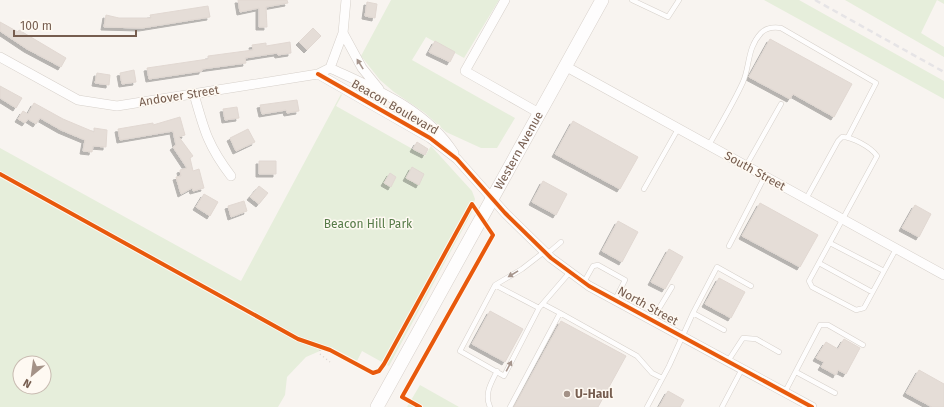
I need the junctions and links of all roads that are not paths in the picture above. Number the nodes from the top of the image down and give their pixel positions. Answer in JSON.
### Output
{"nodes":[{"id":1,"x":346,"y":0,"type":"edge"},
{"id":2,"x":505,"y":0,"type":"edge"},
{"id":3,"x":602,"y":0,"type":"edge"},
{"id":4,"x":632,"y":0,"type":"edge"},
{"id":5,"x":679,"y":0,"type":"edge"},
{"id":6,"x":343,"y":33,"type":"junction"},
{"id":7,"x":0,"y":57,"type":"edge"},
{"id":8,"x":565,"y":66,"type":"junction"},
{"id":9,"x":330,"y":68,"type":"junction"},
{"id":10,"x":318,"y":74,"type":"junction"},
{"id":11,"x":381,"y":91,"type":"junction"},
{"id":12,"x":194,"y":94,"type":"junction"},
{"id":13,"x":781,"y":104,"type":"dead end"},
{"id":14,"x":540,"y":113,"type":"junction"},
{"id":15,"x":678,"y":128,"type":"junction"},
{"id":16,"x":848,"y":137,"type":"junction"},
{"id":17,"x":709,"y":146,"type":"junction"},
{"id":18,"x":457,"y":160,"type":"junction"},
{"id":19,"x":746,"y":166,"type":"junction"},
{"id":20,"x":231,"y":176,"type":"dead end"},
{"id":21,"x":765,"y":176,"type":"junction"},
{"id":22,"x":644,"y":189,"type":"dead end"},
{"id":23,"x":492,"y":197,"type":"junction"},
{"id":24,"x":806,"y":199,"type":"junction"},
{"id":25,"x":842,"y":219,"type":"junction"},
{"id":26,"x":562,"y":242,"type":"dead end"},
{"id":27,"x":830,"y":243,"type":"junction"},
{"id":28,"x":729,"y":246,"type":"dead end"},
{"id":29,"x":896,"y":249,"type":"junction"},
{"id":30,"x":546,"y":253,"type":"junction"},
{"id":31,"x":819,"y":263,"type":"junction"},
{"id":32,"x":884,"y":271,"type":"junction"},
{"id":33,"x":570,"y":272,"type":"junction"},
{"id":34,"x":944,"y":275,"type":"edge"},
{"id":35,"x":584,"y":282,"type":"junction"},
{"id":36,"x":494,"y":285,"type":"junction"},
{"id":37,"x":751,"y":286,"type":"dead end"},
{"id":38,"x":672,"y":287,"type":"dead end"},
{"id":39,"x":872,"y":292,"type":"junction"},
{"id":40,"x":615,"y":300,"type":"junction"},
{"id":41,"x":543,"y":304,"type":"junction"},
{"id":42,"x":539,"y":308,"type":"junction"},
{"id":43,"x":560,"y":313,"type":"junction"},
{"id":44,"x":693,"y":313,"type":"junction"},
{"id":45,"x":652,"y":320,"type":"junction"},
{"id":46,"x":724,"y":330,"type":"dead end"},
{"id":47,"x":682,"y":336,"type":"junction"},
{"id":48,"x":863,"y":344,"type":"dead end"},
{"id":49,"x":779,"y":352,"type":"dead end"},
{"id":50,"x":728,"y":361,"type":"junction"},
{"id":51,"x":742,"y":369,"type":"junction"},
{"id":52,"x":497,"y":371,"type":"junction"},
{"id":53,"x":796,"y":372,"type":"junction"},
{"id":54,"x":662,"y":378,"type":"junction"},
{"id":55,"x":785,"y":392,"type":"junction"},
{"id":56,"x":835,"y":393,"type":"dead end"},
{"id":57,"x":378,"y":407,"type":"edge"},
{"id":58,"x":490,"y":407,"type":"edge"},
{"id":59,"x":510,"y":407,"type":"edge"},
{"id":60,"x":647,"y":407,"type":"edge"},
{"id":61,"x":722,"y":407,"type":"edge"},
{"id":62,"x":812,"y":407,"type":"edge"}],
"edges":[{"from":1,"to":6,"type":"street"},
{"from":2,"to":14,"type":"street"},
{"from":3,"to":8,"type":"main road","name":"Western Avenue"},
{"from":4,"to":5,"type":"lane"},
{"from":6,"to":9,"type":"street"},
{"from":11,"to":6,"type":"street","name":"Beacon Boulevard","one_way":true},
{"from":7,"to":12,"type":"street","name":"Andover Street"},
{"from":8,"to":14,"type":"main road","name":"Western Avenue"},
{"from":8,"to":15,"type":"street","name":"South Street"},
{"from":9,"to":10,"type":"street","name":"Andover Street"},
{"from":9,"to":11,"type":"street","name":"Beacon Boulevard"},
{"from":10,"to":12,"type":"street","name":"Andover Street"},
{"from":10,"to":18,"type":"street","name":"Beacon Boulevard"},
{"from":11,"to":18,"type":"street","name":"Beacon Boulevard"},
{"from":12,"to":20,"type":"street"},
{"from":13,"to":19,"type":"lane"},
{"from":14,"to":23,"type":"main road","name":"Western Avenue"},
{"from":15,"to":17,"type":"street","name":"South Street"},
{"from":15,"to":22,"type":"lane"},
{"from":16,"to":17,"type":"lane"},
{"from":16,"to":24,"type":"lane"},
{"from":16,"to":25,"type":"lane"},
{"from":17,"to":19,"type":"street","name":"South Street"},
{"from":18,"to":23,"type":"street","name":"Beacon Boulevard"},
{"from":19,"to":21,"type":"street","name":"South Street"},
{"from":21,"to":24,"type":"street","name":"South Street"},
{"from":21,"to":28,"type":"lane"},
{"from":23,"to":30,"type":"street","name":"North Street"},
{"from":23,"to":57,"type":"main road","name":"Western Avenue"},
{"from":24,"to":25,"type":"street","name":"South Street"},
{"from":25,"to":27,"type":"lane"},
{"from":25,"to":29,"type":"street","name":"South Street"},
{"from":26,"to":30,"type":"lane"},
{"from":27,"to":31,"type":"lane"},
{"from":27,"to":32,"type":"lane"},
{"from":29,"to":32,"type":"lane"},
{"from":29,"to":34,"type":"street","name":"South Street"},
{"from":30,"to":33,"type":"street","name":"North Street"},
{"from":30,"to":36,"type":"lane","one_way":true},
{"from":31,"to":39,"type":"lane"},
{"from":31,"to":39,"type":"lane"},
{"from":32,"to":39,"type":"lane"},
{"from":33,"to":35,"type":"street","name":"North Street"},
{"from":33,"to":41,"type":"lane"},
{"from":35,"to":40,"type":"street","name":"North Street"},
{"from":35,"to":40,"type":"lane"},
{"from":36,"to":42,"type":"lane"},
{"from":36,"to":52,"type":"lane"},
{"from":37,"to":44,"type":"lane"},
{"from":38,"to":45,"type":"lane"},
{"from":40,"to":45,"type":"street","name":"North Street"},
{"from":41,"to":42,"type":"lane"},
{"from":41,"to":43,"type":"lane"},
{"from":52,"to":42,"type":"lane","one_way":true},
{"from":43,"to":54,"type":"lane"},
{"from":43,"to":59,"type":"lane"},
{"from":44,"to":46,"type":"lane"},
{"from":44,"to":47,"type":"lane"},
{"from":45,"to":47,"type":"street","name":"North Street"},
{"from":47,"to":50,"type":"street","name":"North Street"},
{"from":47,"to":54,"type":"lane"},
{"from":48,"to":53,"type":"lane"},
{"from":49,"to":50,"type":"lane"},
{"from":50,"to":51,"type":"street","name":"North Street"},
{"from":51,"to":55,"type":"street","name":"North Street"},
{"from":51,"to":61,"type":"lane"},
{"from":52,"to":58,"type":"lane"},
{"from":53,"to":55,"type":"lane"},
{"from":53,"to":56,"type":"lane"},
{"from":54,"to":60,"type":"lane"},
{"from":55,"to":62,"type":"street","name":"North Street"}]}
